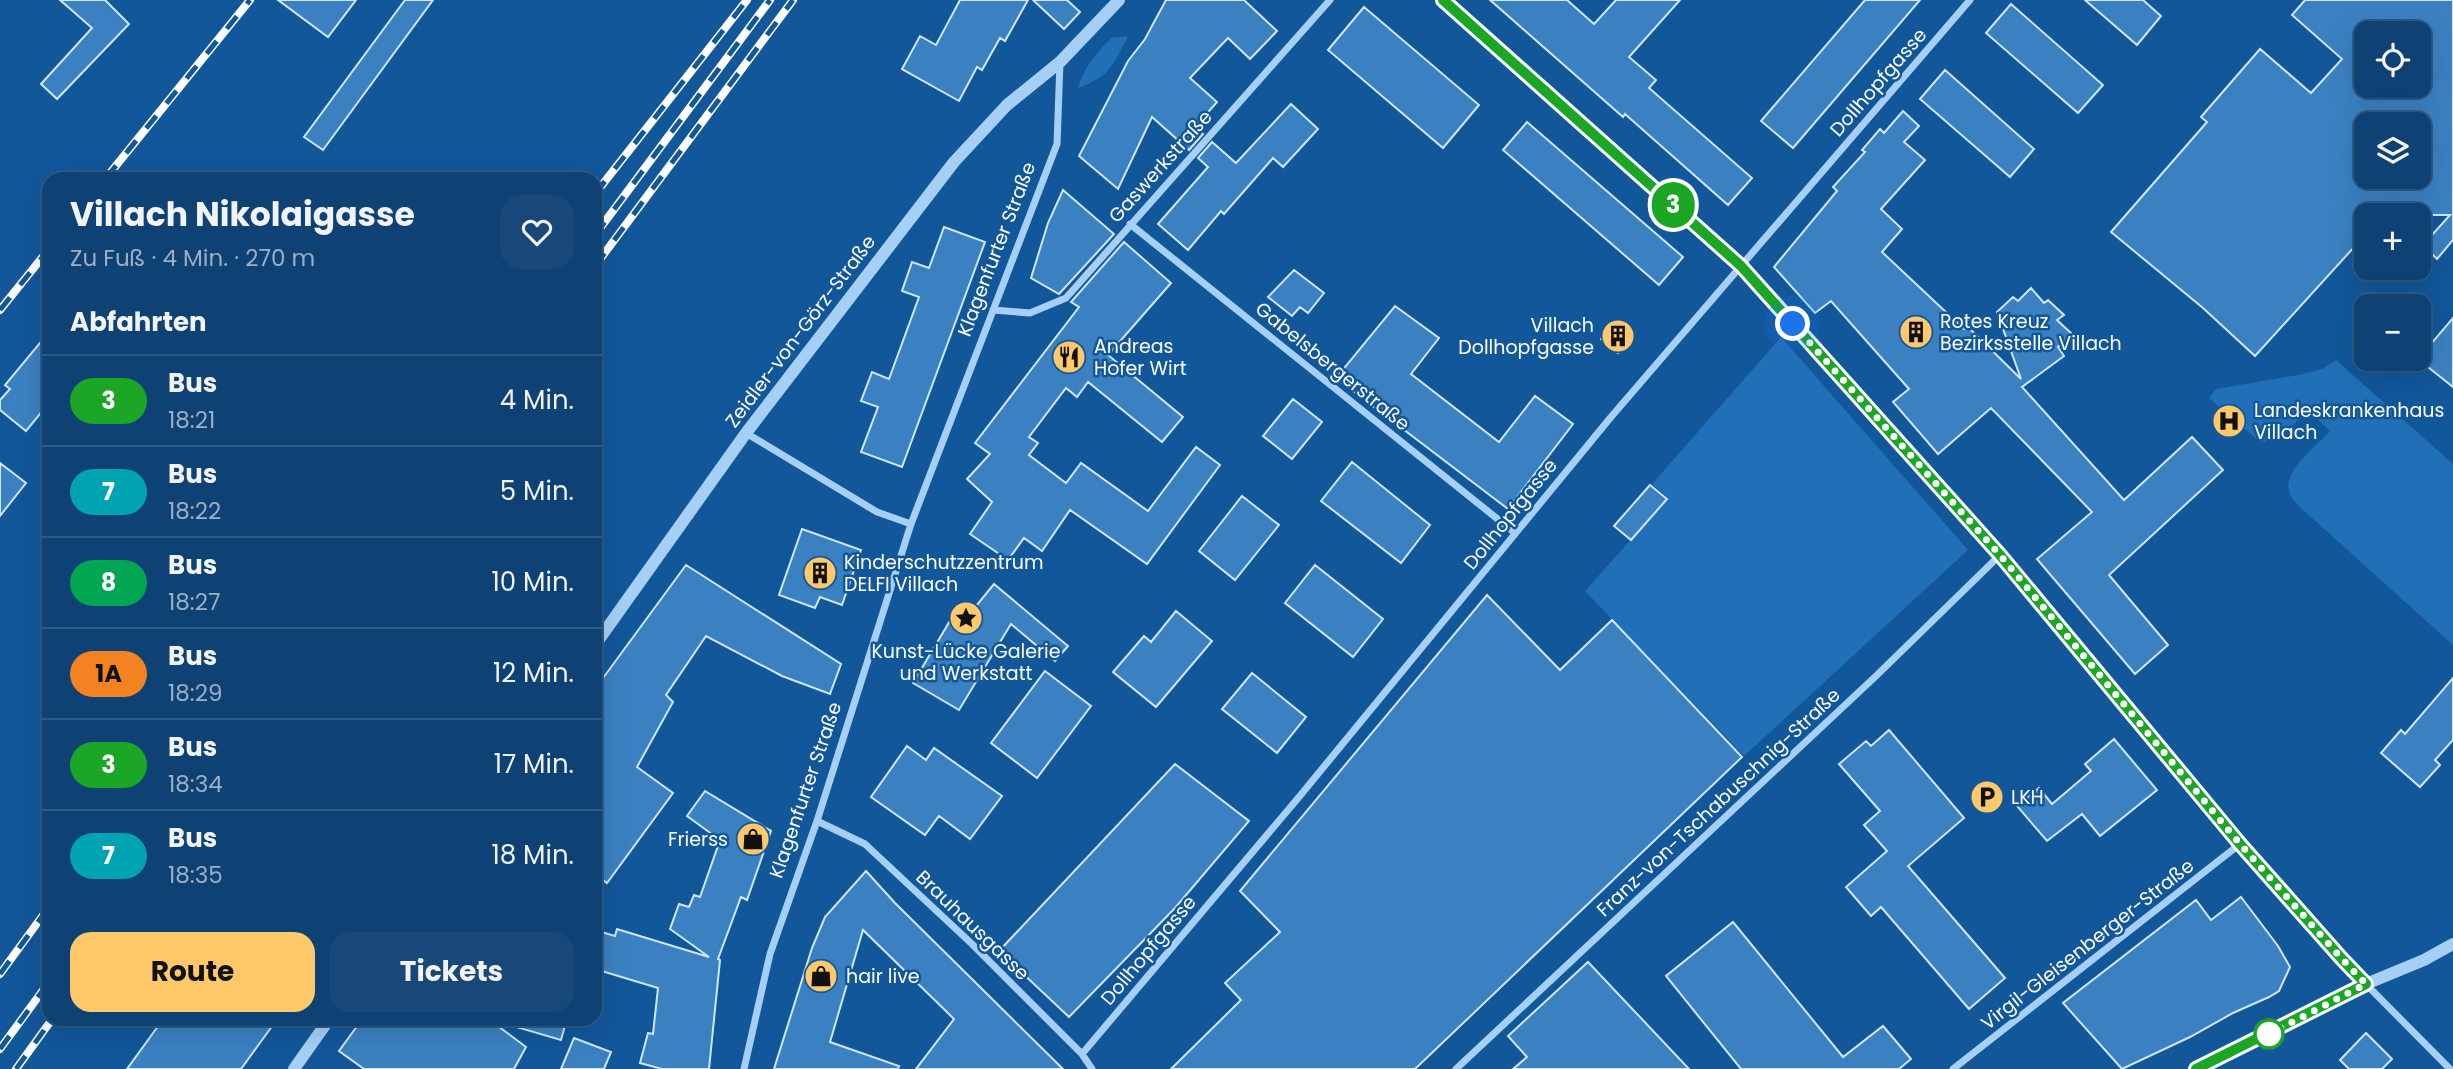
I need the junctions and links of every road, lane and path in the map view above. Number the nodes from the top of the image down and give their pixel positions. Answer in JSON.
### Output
{"nodes":[{"id":1,"x":1119,"y":0,"type":"edge"},
{"id":2,"x":1330,"y":0,"type":"edge"},
{"id":3,"x":1443,"y":0,"type":"edge"},
{"id":4,"x":1970,"y":0,"type":"edge"},
{"id":5,"x":1060,"y":62,"type":"junction"},
{"id":6,"x":1130,"y":224,"type":"junction"},
{"id":7,"x":1741,"y":266,"type":"junction"},
{"id":8,"x":993,"y":310,"type":"junction"},
{"id":9,"x":746,"y":433,"type":"junction"},
{"id":10,"x":911,"y":524,"type":"junction"},
{"id":11,"x":1515,"y":533,"type":"junction"},
{"id":12,"x":2000,"y":555,"type":"junction"},
{"id":13,"x":602,"y":635,"type":"edge"},
{"id":14,"x":817,"y":821,"type":"junction"},
{"id":15,"x":2240,"y":844,"type":"junction"},
{"id":16,"x":2453,"y":944,"type":"edge"},
{"id":17,"x":2366,"y":984,"type":"junction"},
{"id":18,"x":324,"y":1026,"type":"edge"},
{"id":19,"x":1082,"y":1054,"type":"junction"},
{"id":20,"x":294,"y":1069,"type":"edge"},
{"id":21,"x":744,"y":1069,"type":"edge"},
{"id":22,"x":1092,"y":1069,"type":"edge"},
{"id":23,"x":1456,"y":1069,"type":"edge"},
{"id":24,"x":1953,"y":1069,"type":"edge"},
{"id":25,"x":2196,"y":1069,"type":"edge"},
{"id":26,"x":2451,"y":1069,"type":"edge"}],
"edges":[{"from":1,"to":5,"type":"street"},
{"from":2,"to":6,"type":"street","name":"Gaswerkstraße"},
{"from":3,"to":7,"type":"street"},
{"from":4,"to":7,"type":"street","name":"Dollhopfgasse"},
{"from":5,"to":8,"type":"street","name":"Klagenfurter Straße"},
{"from":5,"to":9,"type":"street","name":"Zeidler-von-Görz-Straße"},
{"from":6,"to":8,"type":"street","name":"Gaswerkstraße"},
{"from":6,"to":11,"type":"street","name":"Gabelsbergerstraße"},
{"from":7,"to":11,"type":"street","name":"Dollhopfgasse"},
{"from":7,"to":12,"type":"street"},
{"from":8,"to":10,"type":"street","name":"Klagenfurter Straße"},
{"from":9,"to":10,"type":"street"},
{"from":9,"to":13,"type":"street","name":"Zeidler-von-Görz-Straße"},
{"from":10,"to":14,"type":"street","name":"Klagenfurter Straße"},
{"from":11,"to":19,"type":"street","name":"Dollhopfgasse"},
{"from":12,"to":15,"type":"street"},
{"from":12,"to":23,"type":"street","name":"Franz-von-Tschabuschnig-Straße"},
{"from":14,"to":19,"type":"street","name":"Brauhausgasse"},
{"from":14,"to":21,"type":"street","name":"Klagenfurter Straße"},
{"from":15,"to":17,"type":"street"},
{"from":15,"to":24,"type":"street","name":"Virgil-Gleisenberger-Straße"},
{"from":16,"to":17,"type":"street"},
{"from":17,"to":25,"type":"street"},
{"from":17,"to":26,"type":"street"},
{"from":18,"to":20,"type":"street"},
{"from":19,"to":22,"type":"street","name":"Brauhausgasse"}]}
